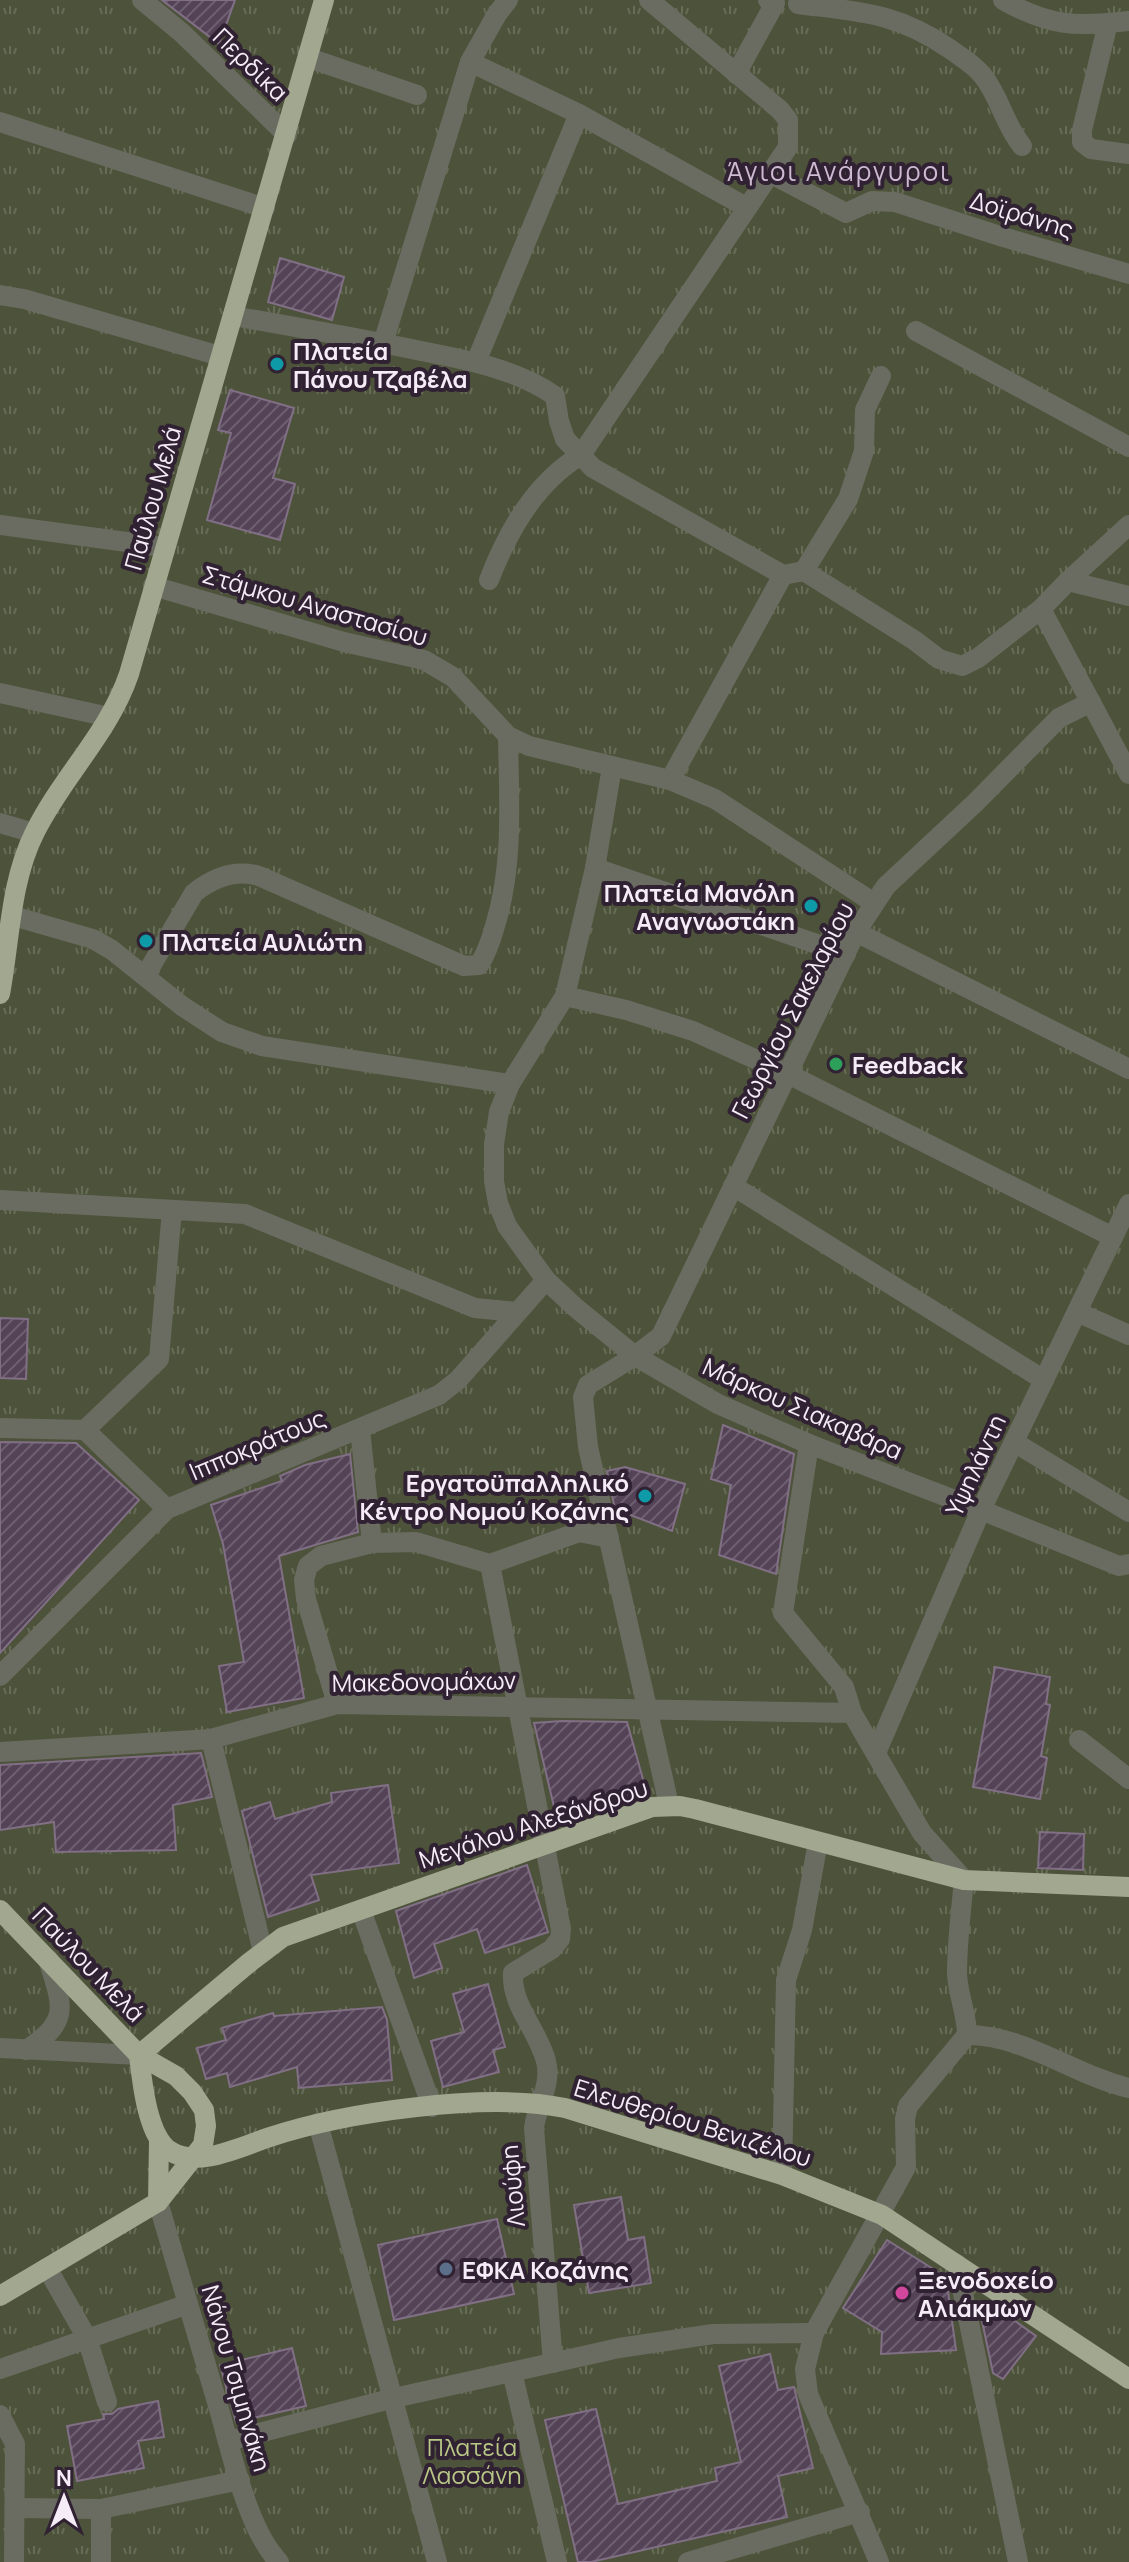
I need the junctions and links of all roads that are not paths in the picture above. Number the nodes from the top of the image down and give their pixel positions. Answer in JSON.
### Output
{"nodes":[{"id":1,"x":142,"y":0,"type":"edge"},
{"id":2,"x":324,"y":0,"type":"edge"},
{"id":3,"x":506,"y":0,"type":"edge"},
{"id":4,"x":649,"y":0,"type":"edge"},
{"id":5,"x":772,"y":1,"type":"edge"},
{"id":6,"x":1012,"y":3,"type":"edge"},
{"id":7,"x":798,"y":4,"type":"dead end"},
{"id":8,"x":1129,"y":21,"type":"edge"},
{"id":9,"x":1108,"y":23,"type":"junction"},
{"id":10,"x":309,"y":58,"type":"junction"},
{"id":11,"x":470,"y":62,"type":"junction"},
{"id":12,"x":736,"y":74,"type":"junction"},
{"id":13,"x":417,"y":95,"type":"dead end"},
{"id":14,"x":579,"y":114,"type":"junction"},
{"id":15,"x":0,"y":122,"type":"edge"},
{"id":16,"x":287,"y":135,"type":"junction"},
{"id":17,"x":1022,"y":146,"type":"dead end"},
{"id":18,"x":1129,"y":154,"type":"edge"},
{"id":19,"x":771,"y":174,"type":"junction"},
{"id":20,"x":746,"y":207,"type":"junction"},
{"id":21,"x":265,"y":208,"type":"junction"},
{"id":22,"x":1129,"y":274,"type":"edge"},
{"id":23,"x":0,"y":295,"type":"edge"},
{"id":24,"x":233,"y":316,"type":"junction"},
{"id":25,"x":916,"y":331,"type":"dead end"},
{"id":26,"x":383,"y":343,"type":"junction"},
{"id":27,"x":220,"y":356,"type":"junction"},
{"id":28,"x":476,"y":362,"type":"junction"},
{"id":29,"x":881,"y":376,"type":"dead end"},
{"id":30,"x":1129,"y":447,"type":"edge"},
{"id":31,"x":581,"y":455,"type":"junction"},
{"id":32,"x":0,"y":525,"type":"edge"},
{"id":33,"x":1129,"y":525,"type":"edge"},
{"id":34,"x":164,"y":547,"type":"junction"},
{"id":35,"x":793,"y":573,"type":"junction"},
{"id":36,"x":489,"y":580,"type":"dead end"},
{"id":37,"x":1068,"y":581,"type":"junction"},
{"id":38,"x":153,"y":586,"type":"junction"},
{"id":39,"x":1129,"y":596,"type":"edge"},
{"id":40,"x":1041,"y":609,"type":"junction"},
{"id":41,"x":0,"y":693,"type":"edge"},
{"id":42,"x":1091,"y":702,"type":"junction"},
{"id":43,"x":109,"y":717,"type":"junction"},
{"id":44,"x":508,"y":736,"type":"junction"},
{"id":45,"x":612,"y":767,"type":"junction"},
{"id":46,"x":1129,"y":774,"type":"edge"},
{"id":47,"x":670,"y":780,"type":"junction"},
{"id":48,"x":0,"y":823,"type":"edge"},
{"id":49,"x":34,"y":833,"type":"junction"},
{"id":50,"x":595,"y":868,"type":"junction"},
{"id":51,"x":874,"y":903,"type":"junction"},
{"id":52,"x":13,"y":916,"type":"junction"},
{"id":53,"x":856,"y":932,"type":"junction"},
{"id":54,"x":846,"y":954,"type":"junction"},
{"id":55,"x":145,"y":976,"type":"junction"},
{"id":56,"x":1,"y":980,"type":"edge"},
{"id":57,"x":565,"y":996,"type":"junction"},
{"id":58,"x":1129,"y":1069,"type":"edge"},
{"id":59,"x":788,"y":1074,"type":"junction"},
{"id":60,"x":510,"y":1084,"type":"junction"},
{"id":61,"x":733,"y":1186,"type":"junction"},
{"id":62,"x":0,"y":1200,"type":"edge"},
{"id":63,"x":1129,"y":1204,"type":"edge"},
{"id":64,"x":172,"y":1210,"type":"junction"},
{"id":65,"x":1113,"y":1237,"type":"junction"},
{"id":66,"x":546,"y":1280,"type":"junction"},
{"id":67,"x":517,"y":1312,"type":"junction"},
{"id":68,"x":1077,"y":1312,"type":"junction"},
{"id":69,"x":1129,"y":1335,"type":"edge"},
{"id":70,"x":635,"y":1356,"type":"junction"},
{"id":71,"x":1044,"y":1380,"type":"junction"},
{"id":72,"x":0,"y":1428,"type":"edge"},
{"id":73,"x":360,"y":1429,"type":"junction"},
{"id":74,"x":85,"y":1430,"type":"junction"},
{"id":75,"x":1014,"y":1442,"type":"junction"},
{"id":76,"x":809,"y":1444,"type":"junction"},
{"id":77,"x":167,"y":1509,"type":"junction"},
{"id":78,"x":981,"y":1510,"type":"junction"},
{"id":79,"x":1129,"y":1512,"type":"edge"},
{"id":80,"x":609,"y":1538,"type":"junction"},
{"id":81,"x":372,"y":1543,"type":"junction"},
{"id":82,"x":490,"y":1564,"type":"junction"},
{"id":83,"x":1129,"y":1564,"type":"edge"},
{"id":84,"x":0,"y":1676,"type":"edge"},
{"id":85,"x":337,"y":1704,"type":"junction"},
{"id":86,"x":519,"y":1706,"type":"junction"},
{"id":87,"x":647,"y":1708,"type":"junction"},
{"id":88,"x":852,"y":1713,"type":"junction"},
{"id":89,"x":211,"y":1739,"type":"junction"},
{"id":90,"x":1079,"y":1740,"type":"dead end"},
{"id":91,"x":0,"y":1752,"type":"edge"},
{"id":92,"x":876,"y":1753,"type":"junction"},
{"id":93,"x":1129,"y":1779,"type":"edge"},
{"id":94,"x":669,"y":1805,"type":"junction"},
{"id":95,"x":818,"y":1842,"type":"junction"},
{"id":96,"x":545,"y":1843,"type":"junction"},
{"id":97,"x":964,"y":1880,"type":"junction"},
{"id":98,"x":1129,"y":1887,"type":"edge"},
{"id":99,"x":0,"y":1910,"type":"edge"},
{"id":100,"x":361,"y":1910,"type":"junction"},
{"id":101,"x":263,"y":1952,"type":"junction"},
{"id":102,"x":48,"y":1959,"type":"junction"},
{"id":103,"x":967,"y":2035,"type":"junction"},
{"id":104,"x":0,"y":2048,"type":"edge"},
{"id":105,"x":26,"y":2050,"type":"junction"},
{"id":106,"x":139,"y":2055,"type":"junction"},
{"id":107,"x":1129,"y":2088,"type":"edge"},
{"id":108,"x":542,"y":2103,"type":"junction"},
{"id":109,"x":432,"y":2107,"type":"junction"},
{"id":110,"x":318,"y":2123,"type":"junction"},
{"id":111,"x":159,"y":2141,"type":"junction"},
{"id":112,"x":194,"y":2158,"type":"junction"},
{"id":113,"x":782,"y":2175,"type":"junction"},
{"id":114,"x":158,"y":2202,"type":"junction"},
{"id":115,"x":882,"y":2215,"type":"junction"},
{"id":116,"x":957,"y":2264,"type":"junction"},
{"id":117,"x":47,"y":2268,"type":"junction"},
{"id":118,"x":0,"y":2296,"type":"edge"},
{"id":119,"x":188,"y":2304,"type":"junction"},
{"id":120,"x":814,"y":2333,"type":"junction"},
{"id":121,"x":87,"y":2338,"type":"junction"},
{"id":122,"x":553,"y":2363,"type":"junction"},
{"id":123,"x":0,"y":2369,"type":"edge"},
{"id":124,"x":512,"y":2372,"type":"junction"},
{"id":125,"x":1129,"y":2379,"type":"edge"},
{"id":126,"x":394,"y":2398,"type":"junction"},
{"id":127,"x":107,"y":2402,"type":"dead end"},
{"id":128,"x":0,"y":2415,"type":"edge"},
{"id":129,"x":228,"y":2441,"type":"junction"},
{"id":130,"x":240,"y":2480,"type":"junction"},
{"id":131,"x":15,"y":2508,"type":"junction"},
{"id":132,"x":101,"y":2509,"type":"junction"},
{"id":133,"x":860,"y":2512,"type":"junction"},
{"id":134,"x":14,"y":2562,"type":"edge"},
{"id":135,"x":101,"y":2562,"type":"edge"},
{"id":136,"x":279,"y":2562,"type":"edge"},
{"id":137,"x":437,"y":2562,"type":"edge"},
{"id":138,"x":557,"y":2562,"type":"edge"},
{"id":139,"x":688,"y":2562,"type":"edge"},
{"id":140,"x":879,"y":2562,"type":"edge"},
{"id":141,"x":1018,"y":2562,"type":"edge"}],
"edges":[{"from":1,"to":16,"type":"street","name":"Περδίκα"},
{"from":2,"to":10,"type":"main road","name":"Παύλου Μελά"},
{"from":3,"to":11,"type":"street"},
{"from":4,"to":12,"type":"street"},
{"from":5,"to":12,"type":"street"},
{"from":6,"to":9,"type":"street"},
{"from":7,"to":17,"type":"street"},
{"from":8,"to":9,"type":"street"},
{"from":9,"to":18,"type":"street"},
{"from":10,"to":13,"type":"street"},
{"from":10,"to":16,"type":"main road","name":"Παύλου Μελά"},
{"from":11,"to":14,"type":"street"},
{"from":11,"to":26,"type":"street"},
{"from":12,"to":19,"type":"street"},
{"from":14,"to":20,"type":"street"},
{"from":14,"to":28,"type":"street"},
{"from":15,"to":21,"type":"street"},
{"from":16,"to":21,"type":"main road","name":"Παύλου Μελά"},
{"from":19,"to":20,"type":"street"},
{"from":19,"to":22,"type":"street","name":"Δοϊράνης"},
{"from":20,"to":31,"type":"street"},
{"from":21,"to":24,"type":"main road","name":"Παύλου Μελά"},
{"from":23,"to":27,"type":"street"},
{"from":24,"to":26,"type":"street"},
{"from":24,"to":27,"type":"main road","name":"Παύλου Μελά"},
{"from":25,"to":30,"type":"street"},
{"from":26,"to":28,"type":"street"},
{"from":27,"to":34,"type":"main road","name":"Παύλου Μελά"},
{"from":28,"to":31,"type":"street"},
{"from":29,"to":35,"type":"street"},
{"from":31,"to":35,"type":"street"},
{"from":31,"to":36,"type":"street"},
{"from":32,"to":34,"type":"street"},
{"from":33,"to":37,"type":"street"},
{"from":34,"to":38,"type":"main road","name":"Παύλου Μελά"},
{"from":35,"to":40,"type":"street"},
{"from":35,"to":47,"type":"street"},
{"from":37,"to":39,"type":"street"},
{"from":37,"to":40,"type":"street"},
{"from":38,"to":43,"type":"main road","name":"Παύλου Μελά"},
{"from":38,"to":44,"type":"street","name":"Στάμκου Αναστασίου"},
{"from":40,"to":42,"type":"street"},
{"from":41,"to":43,"type":"street"},
{"from":42,"to":46,"type":"street"},
{"from":42,"to":51,"type":"street","name":"Γεωργίου Σακελαρίου"},
{"from":43,"to":49,"type":"main road","name":"Παύλου Μελά"},
{"from":44,"to":45,"type":"street","name":"Στάμκου Αναστασίου"},
{"from":44,"to":55,"type":"street"},
{"from":45,"to":47,"type":"street","name":"Στάμκου Αναστασίου"},
{"from":45,"to":50,"type":"street","name":"Μάρκου Σιακαβάρα"},
{"from":47,"to":51,"type":"street","name":"Στάμκου Αναστασίου"},
{"from":48,"to":49,"type":"street"},
{"from":49,"to":52,"type":"main road","name":"Παύλου Μελά"},
{"from":50,"to":54,"type":"street"},
{"from":50,"to":57,"type":"street","name":"Μάρκου Σιακαβάρα"},
{"from":51,"to":53,"type":"street","name":"Γεωργίου Σακελαρίου"},
{"from":52,"to":55,"type":"street"},
{"from":52,"to":56,"type":"main road","name":"Παύλου Μελά"},
{"from":53,"to":54,"type":"street","name":"Γεωργίου Σακελαρίου"},
{"from":53,"to":58,"type":"street"},
{"from":54,"to":59,"type":"street","name":"Γεωργίου Σακελαρίου"},
{"from":55,"to":60,"type":"street"},
{"from":57,"to":59,"type":"street"},
{"from":57,"to":60,"type":"street","name":"Μάρκου Σιακαβάρα"},
{"from":59,"to":61,"type":"street","name":"Γεωργίου Σακελαρίου"},
{"from":59,"to":65,"type":"street"},
{"from":60,"to":66,"type":"street","name":"Μάρκου Σιακαβάρα"},
{"from":61,"to":70,"type":"street","name":"Γεωργίου Σακελαρίου"},
{"from":61,"to":71,"type":"street"},
{"from":62,"to":64,"type":"street"},
{"from":63,"to":65,"type":"street","name":"Υψηλάντη"},
{"from":64,"to":67,"type":"street"},
{"from":64,"to":74,"type":"street"},
{"from":65,"to":68,"type":"street","name":"Υψηλάντη"},
{"from":66,"to":67,"type":"street","name":"Ιπποκράτους"},
{"from":66,"to":70,"type":"street","name":"Μάρκου Σιακαβάρα"},
{"from":67,"to":73,"type":"street","name":"Ιπποκράτους"},
{"from":68,"to":69,"type":"street"},
{"from":68,"to":71,"type":"street","name":"Υψηλάντη"},
{"from":70,"to":76,"type":"street","name":"Μάρκου Σιακαβάρα"},
{"from":70,"to":80,"type":"street","name":"Γεωργίου Σακελαρίου"},
{"from":71,"to":75,"type":"street","name":"Υψηλάντη"},
{"from":72,"to":74,"type":"street"},
{"from":73,"to":77,"type":"street","name":"Ιπποκράτους"},
{"from":73,"to":81,"type":"street"},
{"from":74,"to":77,"type":"street"},
{"from":75,"to":78,"type":"street","name":"Υψηλάντη"},
{"from":75,"to":79,"type":"street"},
{"from":76,"to":78,"type":"street","name":"Μάρκου Σιακαβάρα"},
{"from":76,"to":88,"type":"street"},
{"from":77,"to":84,"type":"street","name":"Ιπποκράτους"},
{"from":78,"to":83,"type":"street","name":"Μάρκου Σιακαβάρα"},
{"from":78,"to":92,"type":"street","name":"Υψηλάντη"},
{"from":80,"to":82,"type":"street"},
{"from":80,"to":87,"type":"street","name":"Γεωργίου Σακελαρίου"},
{"from":81,"to":82,"type":"street"},
{"from":81,"to":85,"type":"street"},
{"from":82,"to":86,"type":"street"},
{"from":85,"to":86,"type":"street","name":"Μακεδονομάχων"},
{"from":85,"to":89,"type":"street","name":"Μακεδονομάχων"},
{"from":86,"to":87,"type":"street","name":"Μακεδονομάχων"},
{"from":86,"to":96,"type":"street"},
{"from":87,"to":88,"type":"street","name":"Μακεδονομάχων"},
{"from":87,"to":94,"type":"street","name":"Γεωργίου Σακελαρίου"},
{"from":88,"to":92,"type":"street"},
{"from":89,"to":91,"type":"street","name":"Μακεδονομάχων"},
{"from":89,"to":101,"type":"street"},
{"from":90,"to":93,"type":"street"},
{"from":92,"to":97,"type":"street"},
{"from":94,"to":95,"type":"main road","name":"Μεγάλου Αλεξάνδρου"},
{"from":94,"to":96,"type":"main road","name":"Μεγάλου Αλεξάνδρου"},
{"from":95,"to":97,"type":"main road","name":"Μεγάλου Αλεξάνδρου"},
{"from":95,"to":113,"type":"street"},
{"from":96,"to":100,"type":"main road","name":"Μεγάλου Αλεξάνδρου"},
{"from":96,"to":108,"type":"street","name":"Λιούφη"},
{"from":97,"to":98,"type":"main road","name":"Μεγάλου Αλεξάνδρου"},
{"from":97,"to":103,"type":"street"},
{"from":99,"to":102,"type":"main road","name":"Παύλου Μελά"},
{"from":100,"to":101,"type":"main road","name":"Μεγάλου Αλεξάνδρου"},
{"from":100,"to":109,"type":"street"},
{"from":101,"to":106,"type":"main road","name":"Μεγάλου Αλεξάνδρου"},
{"from":102,"to":105,"type":"street"},
{"from":102,"to":106,"type":"main road","name":"Παύλου Μελά"},
{"from":103,"to":107,"type":"street"},
{"from":103,"to":115,"type":"street"},
{"from":104,"to":105,"type":"street"},
{"from":105,"to":106,"type":"street"},
{"from":106,"to":111,"type":"main road"},
{"from":106,"to":112,"type":"main road","name":"Παύλου Μελά"},
{"from":108,"to":109,"type":"main road","name":"Ελευθερίου Βενιζέλου"},
{"from":108,"to":113,"type":"main road","name":"Ελευθερίου Βενιζέλου"},
{"from":108,"to":122,"type":"street","name":"Λιούφη"},
{"from":109,"to":110,"type":"main road","name":"Ελευθερίου Βενιζέλου"},
{"from":110,"to":112,"type":"main road","name":"Ελευθερίου Βενιζέλου"},
{"from":110,"to":126,"type":"street"},
{"from":111,"to":112,"type":"main road"},
{"from":111,"to":114,"type":"main road"},
{"from":112,"to":114,"type":"main road"},
{"from":113,"to":115,"type":"main road","name":"Ελευθερίου Βενιζέλου"},
{"from":114,"to":117,"type":"main road"},
{"from":114,"to":119,"type":"street","name":"Νάνου Τσιμηνάκη"},
{"from":115,"to":116,"type":"main road","name":"Ελευθερίου Βενιζέλου"},
{"from":115,"to":120,"type":"street"},
{"from":116,"to":125,"type":"main road","name":"Ελευθερίου Βενιζέλου"},
{"from":116,"to":141,"type":"street"},
{"from":117,"to":118,"type":"main road"},
{"from":117,"to":121,"type":"street"},
{"from":119,"to":121,"type":"street"},
{"from":119,"to":129,"type":"street","name":"Νάνου Τσιμηνάκη"},
{"from":120,"to":122,"type":"street"},
{"from":120,"to":133,"type":"street"},
{"from":121,"to":123,"type":"street"},
{"from":121,"to":127,"type":"street"},
{"from":122,"to":124,"type":"street"},
{"from":124,"to":126,"type":"street"},
{"from":124,"to":138,"type":"street"},
{"from":126,"to":129,"type":"street"},
{"from":126,"to":137,"type":"street"},
{"from":128,"to":131,"type":"street"},
{"from":129,"to":130,"type":"street","name":"Νάνου Τσιμηνάκη"},
{"from":130,"to":132,"type":"street"},
{"from":130,"to":136,"type":"street","name":"Νάνου Τσιμηνάκη"},
{"from":131,"to":132,"type":"street"},
{"from":131,"to":134,"type":"street"},
{"from":132,"to":135,"type":"street"},
{"from":133,"to":139,"type":"street"},
{"from":133,"to":140,"type":"street"}]}
